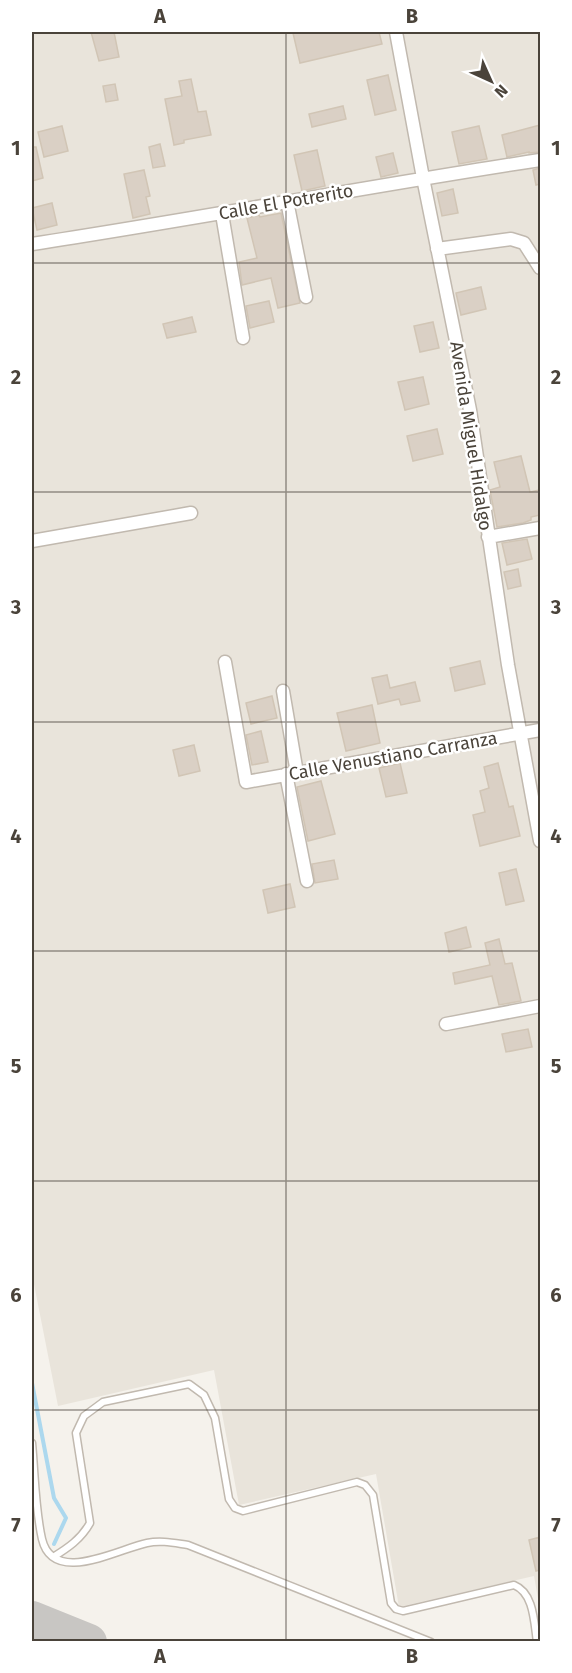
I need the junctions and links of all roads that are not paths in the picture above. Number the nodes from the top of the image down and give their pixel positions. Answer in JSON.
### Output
{"nodes":[{"id":1,"x":396,"y":32,"type":"edge"},
{"id":2,"x":540,"y":160,"type":"edge"},
{"id":3,"x":423,"y":178,"type":"junction"},
{"id":4,"x":287,"y":201,"type":"junction"},
{"id":5,"x":222,"y":213,"type":"junction"},
{"id":6,"x":32,"y":244,"type":"edge"},
{"id":7,"x":437,"y":249,"type":"junction"},
{"id":8,"x":540,"y":268,"type":"edge"},
{"id":9,"x":306,"y":297,"type":"dead end"},
{"id":10,"x":243,"y":338,"type":"dead end"},
{"id":11,"x":191,"y":513,"type":"dead end"},
{"id":12,"x":540,"y":528,"type":"edge"},
{"id":13,"x":488,"y":537,"type":"junction"},
{"id":14,"x":32,"y":541,"type":"edge"},
{"id":15,"x":225,"y":662,"type":"dead end"},
{"id":16,"x":284,"y":690,"type":"dead end"},
{"id":17,"x":540,"y":730,"type":"edge"},
{"id":18,"x":521,"y":733,"type":"junction"},
{"id":19,"x":291,"y":773,"type":"junction"},
{"id":20,"x":540,"y":841,"type":"edge"},
{"id":21,"x":307,"y":881,"type":"dead end"},
{"id":22,"x":540,"y":1006,"type":"edge"},
{"id":23,"x":446,"y":1024,"type":"dead end"},
{"id":24,"x":32,"y":1443,"type":"edge"},
{"id":25,"x":33,"y":1476,"type":"edge"},
{"id":26,"x":53,"y":1557,"type":"junction"},
{"id":27,"x":431,"y":1641,"type":"edge"},
{"id":28,"x":537,"y":1641,"type":"edge"}],
"edges":[{"from":1,"to":3,"type":"street","name":"Avenida Miguel Hidalgo"},
{"from":2,"to":3,"type":"street","name":"Calle El Potrerito"},
{"from":3,"to":4,"type":"street","name":"Calle El Potrerito"},
{"from":3,"to":7,"type":"street","name":"Avenida Miguel Hidalgo"},
{"from":4,"to":5,"type":"street","name":"Calle El Potrerito"},
{"from":4,"to":9,"type":"street"},
{"from":5,"to":6,"type":"street","name":"Calle El Potrerito"},
{"from":5,"to":10,"type":"street"},
{"from":7,"to":8,"type":"street"},
{"from":7,"to":13,"type":"street","name":"Avenida Miguel Hidalgo"},
{"from":11,"to":14,"type":"street"},
{"from":12,"to":13,"type":"street"},
{"from":13,"to":18,"type":"street","name":"Avenida Miguel Hidalgo"},
{"from":15,"to":19,"type":"street","name":"Calle Venustiano Carranza"},
{"from":16,"to":19,"type":"street"},
{"from":17,"to":18,"type":"street","name":"Calle Venustiano Carranza"},
{"from":18,"to":19,"type":"street","name":"Calle Venustiano Carranza"},
{"from":18,"to":20,"type":"street","name":"Avenida Miguel Hidalgo"},
{"from":19,"to":21,"type":"street"},
{"from":22,"to":23,"type":"street"},
{"from":24,"to":25,"type":"lane"},
{"from":25,"to":26,"type":"lane"},
{"from":26,"to":27,"type":"lane"},
{"from":26,"to":28,"type":"lane"}]}
